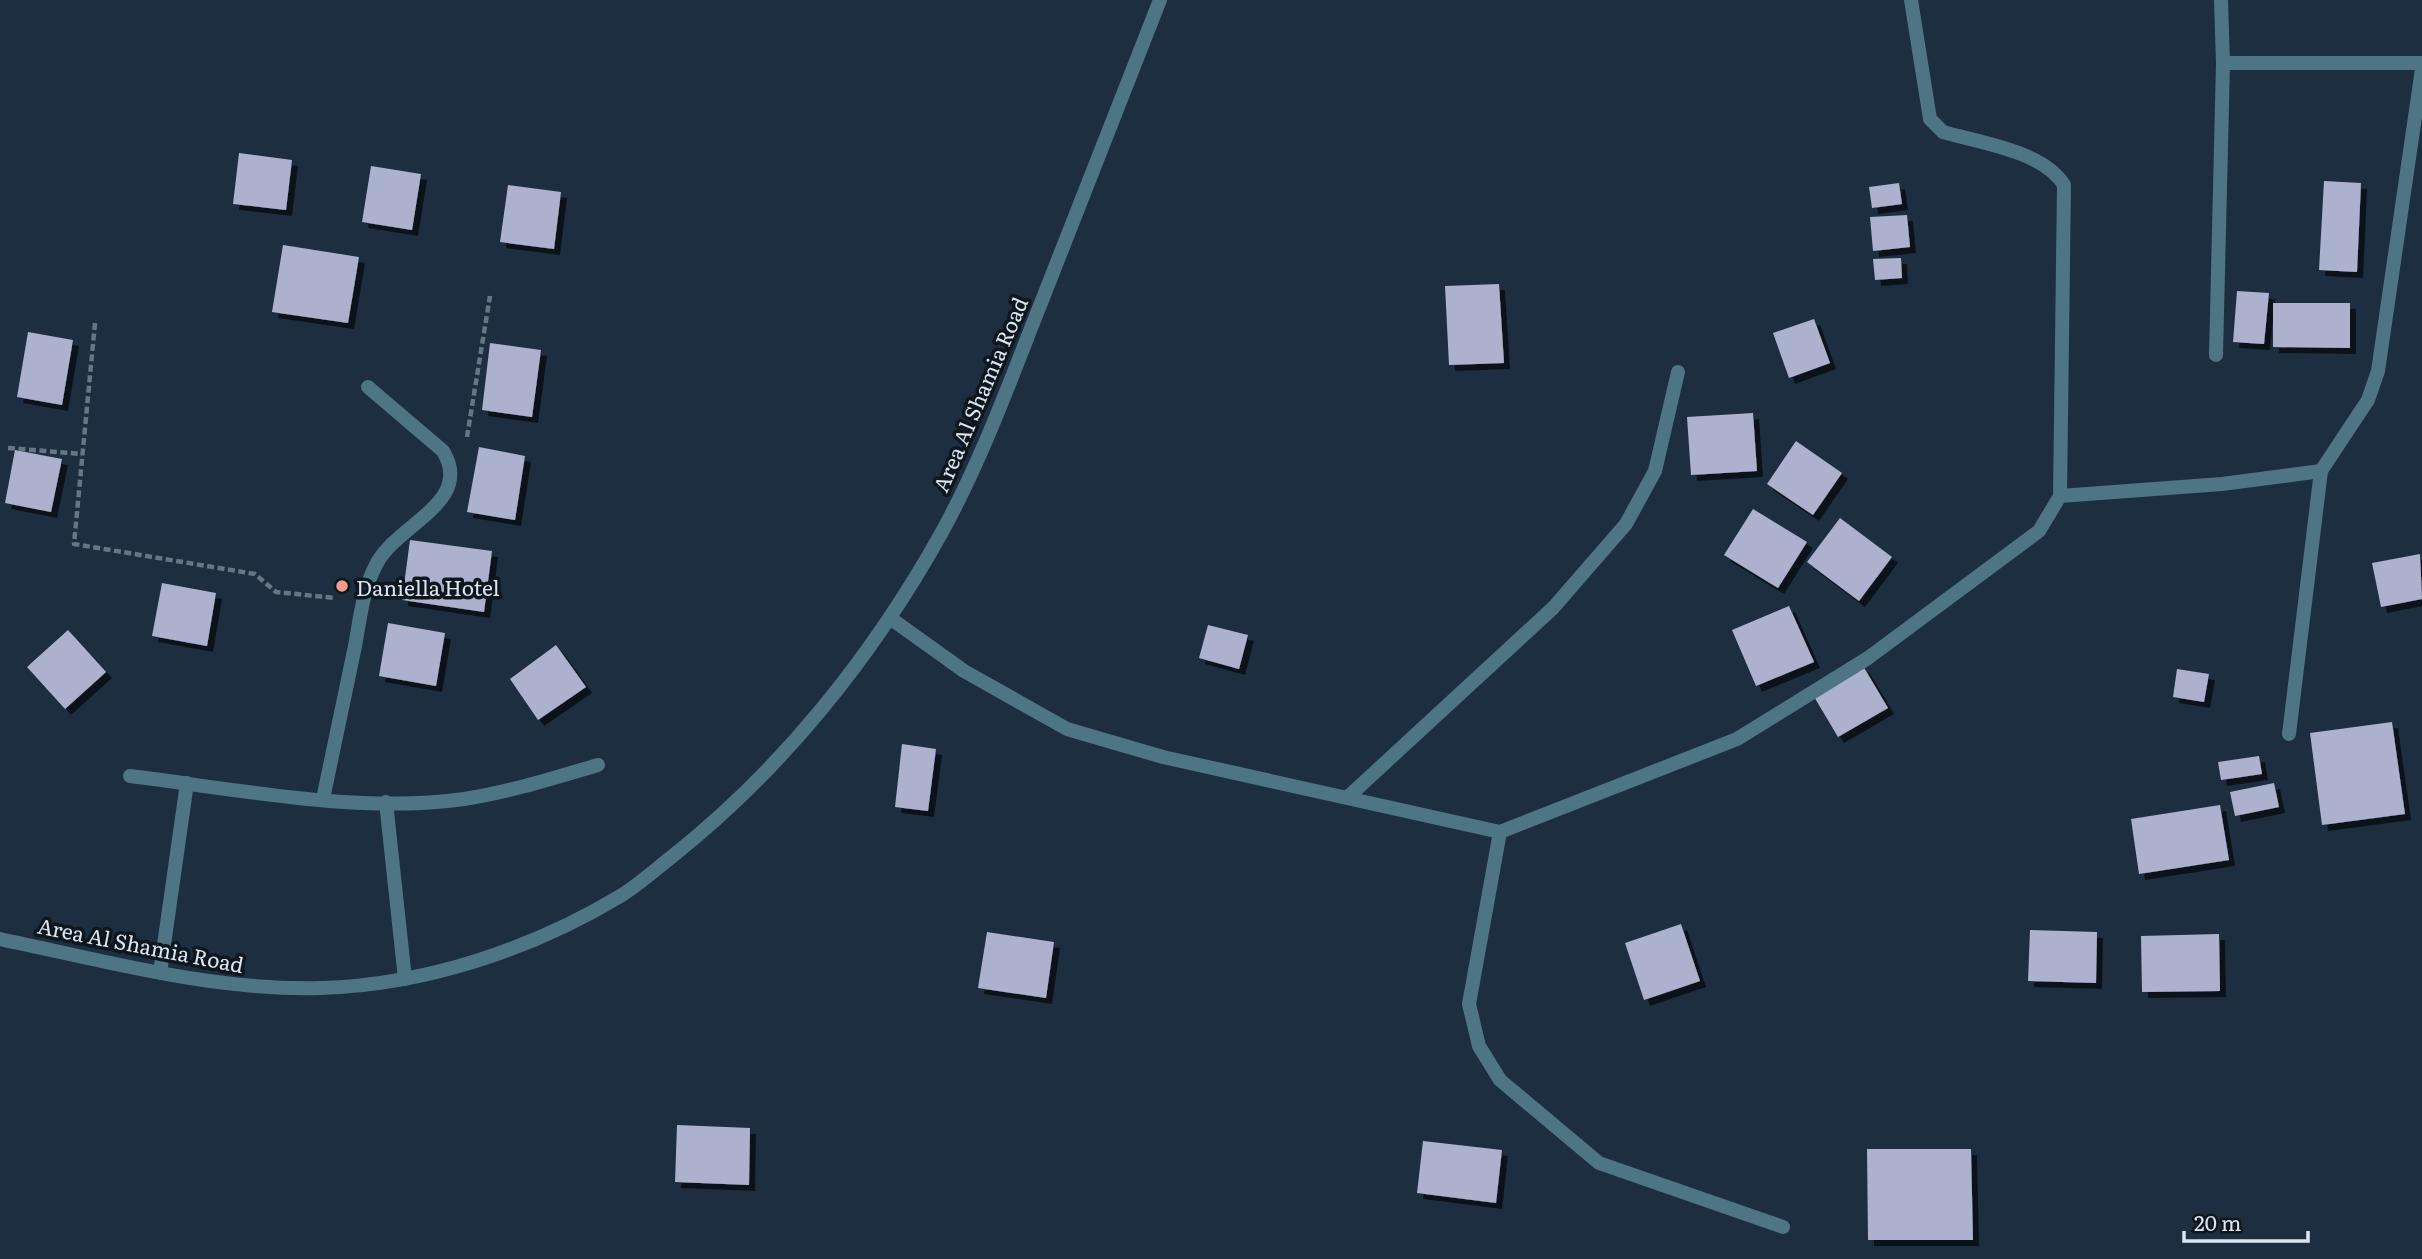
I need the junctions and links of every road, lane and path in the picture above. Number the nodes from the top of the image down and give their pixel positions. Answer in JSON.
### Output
{"nodes":[{"id":1,"x":1160,"y":0,"type":"edge"},
{"id":2,"x":1911,"y":0,"type":"edge"},
{"id":3,"x":2221,"y":0,"type":"edge"},
{"id":4,"x":2223,"y":62,"type":"junction"},
{"id":5,"x":2422,"y":63,"type":"edge"},
{"id":6,"x":2422,"y":69,"type":"edge"},
{"id":7,"x":491,"y":296,"type":"dead end"},
{"id":8,"x":95,"y":323,"type":"dead end"},
{"id":9,"x":2216,"y":355,"type":"dead end"},
{"id":10,"x":1678,"y":372,"type":"dead end"},
{"id":11,"x":368,"y":387,"type":"dead end"},
{"id":12,"x":8,"y":448,"type":"dead end"},
{"id":13,"x":82,"y":454,"type":"junction"},
{"id":14,"x":451,"y":464,"type":"junction"},
{"id":15,"x":2322,"y":471,"type":"junction"},
{"id":16,"x":2060,"y":496,"type":"junction"},
{"id":17,"x":364,"y":601,"type":"junction"},
{"id":18,"x":890,"y":618,"type":"junction"},
{"id":19,"x":2289,"y":734,"type":"dead end"},
{"id":20,"x":598,"y":765,"type":"dead end"},
{"id":21,"x":130,"y":776,"type":"dead end"},
{"id":22,"x":187,"y":783,"type":"junction"},
{"id":23,"x":1348,"y":797,"type":"junction"},
{"id":24,"x":323,"y":799,"type":"junction"},
{"id":25,"x":386,"y":803,"type":"junction"},
{"id":26,"x":1500,"y":832,"type":"junction"},
{"id":27,"x":0,"y":939,"type":"edge"},
{"id":28,"x":160,"y":973,"type":"junction"},
{"id":29,"x":405,"y":979,"type":"junction"},
{"id":30,"x":1783,"y":1227,"type":"dead end"}],
"edges":[{"from":1,"to":18,"type":"street","name":"Area Al Shamia Road"},
{"from":2,"to":16,"type":"street"},
{"from":3,"to":4,"type":"street"},
{"from":4,"to":5,"type":"street"},
{"from":4,"to":9,"type":"street"},
{"from":6,"to":15,"type":"street"},
{"from":7,"to":14,"type":"path"},
{"from":8,"to":13,"type":"path"},
{"from":10,"to":23,"type":"street"},
{"from":11,"to":14,"type":"street"},
{"from":12,"to":13,"type":"path"},
{"from":13,"to":17,"type":"path"},
{"from":14,"to":17,"type":"street"},
{"from":15,"to":16,"type":"street"},
{"from":15,"to":19,"type":"street"},
{"from":16,"to":26,"type":"street"},
{"from":17,"to":24,"type":"street"},
{"from":18,"to":23,"type":"street"},
{"from":18,"to":29,"type":"street","name":"Area Al Shamia Road"},
{"from":20,"to":25,"type":"street"},
{"from":21,"to":22,"type":"street"},
{"from":22,"to":24,"type":"street"},
{"from":22,"to":28,"type":"street"},
{"from":23,"to":26,"type":"street"},
{"from":24,"to":25,"type":"street"},
{"from":25,"to":29,"type":"street"},
{"from":26,"to":30,"type":"street"},
{"from":27,"to":28,"type":"street","name":"Area Al Shamia Road"},
{"from":28,"to":29,"type":"street","name":"Area Al Shamia Road"}]}
